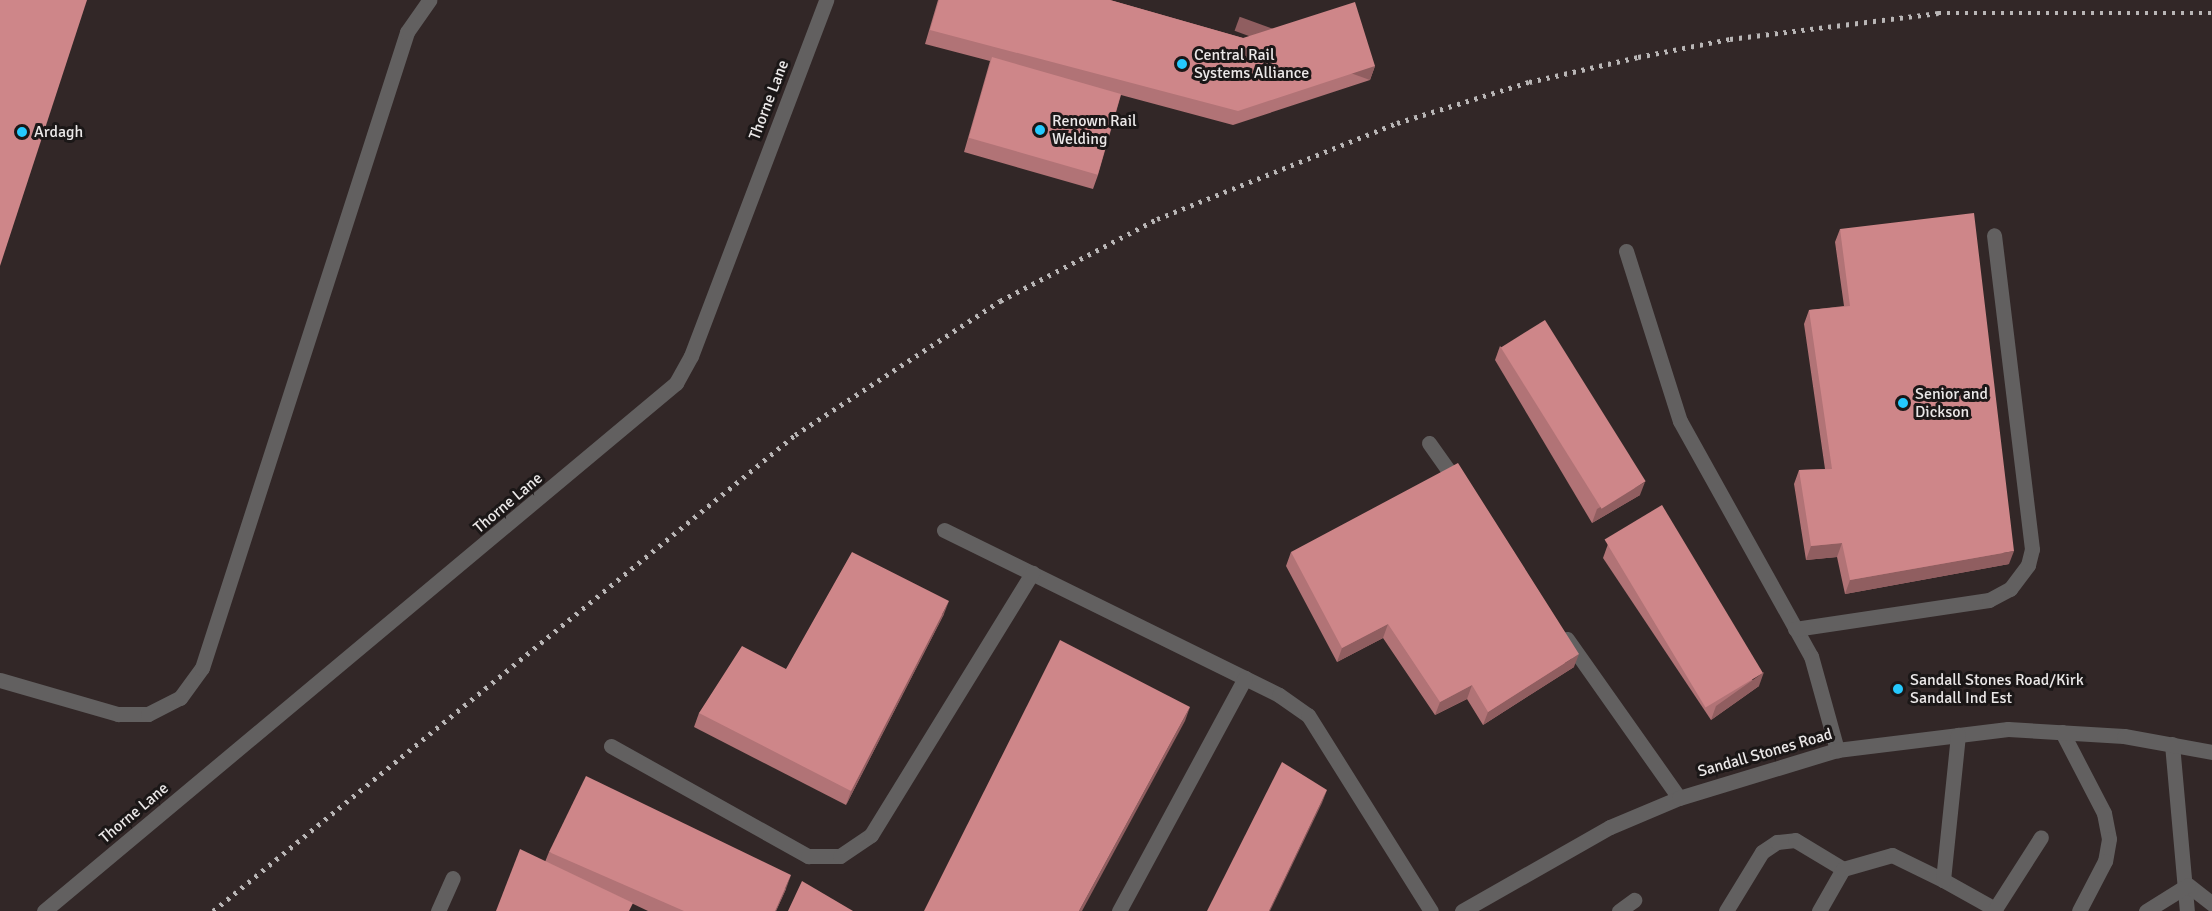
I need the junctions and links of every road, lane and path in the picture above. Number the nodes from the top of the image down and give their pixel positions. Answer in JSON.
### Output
{"nodes":[{"id":1,"x":429,"y":0,"type":"edge"},
{"id":2,"x":826,"y":0,"type":"edge"},
{"id":3,"x":1994,"y":235,"type":"dead end"},
{"id":4,"x":1626,"y":251,"type":"dead end"},
{"id":5,"x":1429,"y":443,"type":"dead end"},
{"id":6,"x":1467,"y":496,"type":"edge"},
{"id":7,"x":944,"y":530,"type":"dead end"},
{"id":8,"x":1032,"y":573,"type":"junction"},
{"id":9,"x":1556,"y":622,"type":"edge"},
{"id":10,"x":1795,"y":629,"type":"junction"},
{"id":11,"x":1245,"y":678,"type":"junction"},
{"id":12,"x":0,"y":680,"type":"edge"},
{"id":13,"x":2062,"y":732,"type":"junction"},
{"id":14,"x":1958,"y":735,"type":"junction"},
{"id":15,"x":2172,"y":744,"type":"junction"},
{"id":16,"x":611,"y":746,"type":"dead end"},
{"id":17,"x":1837,"y":750,"type":"junction"},
{"id":18,"x":2212,"y":752,"type":"edge"},
{"id":19,"x":1679,"y":798,"type":"junction"},
{"id":20,"x":2041,"y":837,"type":"dead end"},
{"id":21,"x":1843,"y":869,"type":"junction"},
{"id":22,"x":453,"y":878,"type":"dead end"},
{"id":23,"x":1943,"y":880,"type":"junction"},
{"id":24,"x":2188,"y":885,"type":"junction"},
{"id":25,"x":1634,"y":900,"type":"dead end"},
{"id":26,"x":2212,"y":904,"type":"edge"},
{"id":27,"x":44,"y":911,"type":"edge"},
{"id":28,"x":438,"y":911,"type":"edge"},
{"id":29,"x":1119,"y":911,"type":"edge"},
{"id":30,"x":1431,"y":911,"type":"edge"},
{"id":31,"x":1462,"y":911,"type":"edge"},
{"id":32,"x":1619,"y":911,"type":"edge"},
{"id":33,"x":1726,"y":911,"type":"edge"},
{"id":34,"x":1819,"y":911,"type":"edge"},
{"id":35,"x":2079,"y":911,"type":"edge"},
{"id":36,"x":2146,"y":911,"type":"edge"},
{"id":37,"x":2187,"y":911,"type":"edge"}],
"edges":[{"from":1,"to":12,"type":"street"},
{"from":2,"to":27,"type":"street","name":"Thorne Lane"},
{"from":3,"to":10,"type":"street"},
{"from":4,"to":10,"type":"street"},
{"from":5,"to":6,"type":"street"},
{"from":7,"to":8,"type":"street"},
{"from":8,"to":11,"type":"street"},
{"from":8,"to":16,"type":"street"},
{"from":9,"to":19,"type":"street"},
{"from":10,"to":17,"type":"street"},
{"from":11,"to":29,"type":"street"},
{"from":11,"to":30,"type":"street"},
{"from":13,"to":14,"type":"street","name":"Sandall Stones Road"},
{"from":13,"to":15,"type":"street","name":"Sandall Stones Road"},
{"from":13,"to":35,"type":"street"},
{"from":14,"to":17,"type":"street","name":"Sandall Stones Road"},
{"from":14,"to":23,"type":"street"},
{"from":15,"to":18,"type":"street","name":"Sandall Stones Road"},
{"from":15,"to":24,"type":"street"},
{"from":17,"to":19,"type":"street","name":"Sandall Stones Road"},
{"from":19,"to":31,"type":"street","name":"Sandall Stones Road"},
{"from":20,"to":23,"type":"street"},
{"from":21,"to":23,"type":"street"},
{"from":21,"to":33,"type":"street"},
{"from":21,"to":34,"type":"street"},
{"from":22,"to":28,"type":"street"},
{"from":24,"to":26,"type":"street"},
{"from":24,"to":36,"type":"street"},
{"from":24,"to":37,"type":"street"},
{"from":25,"to":32,"type":"street"}]}
